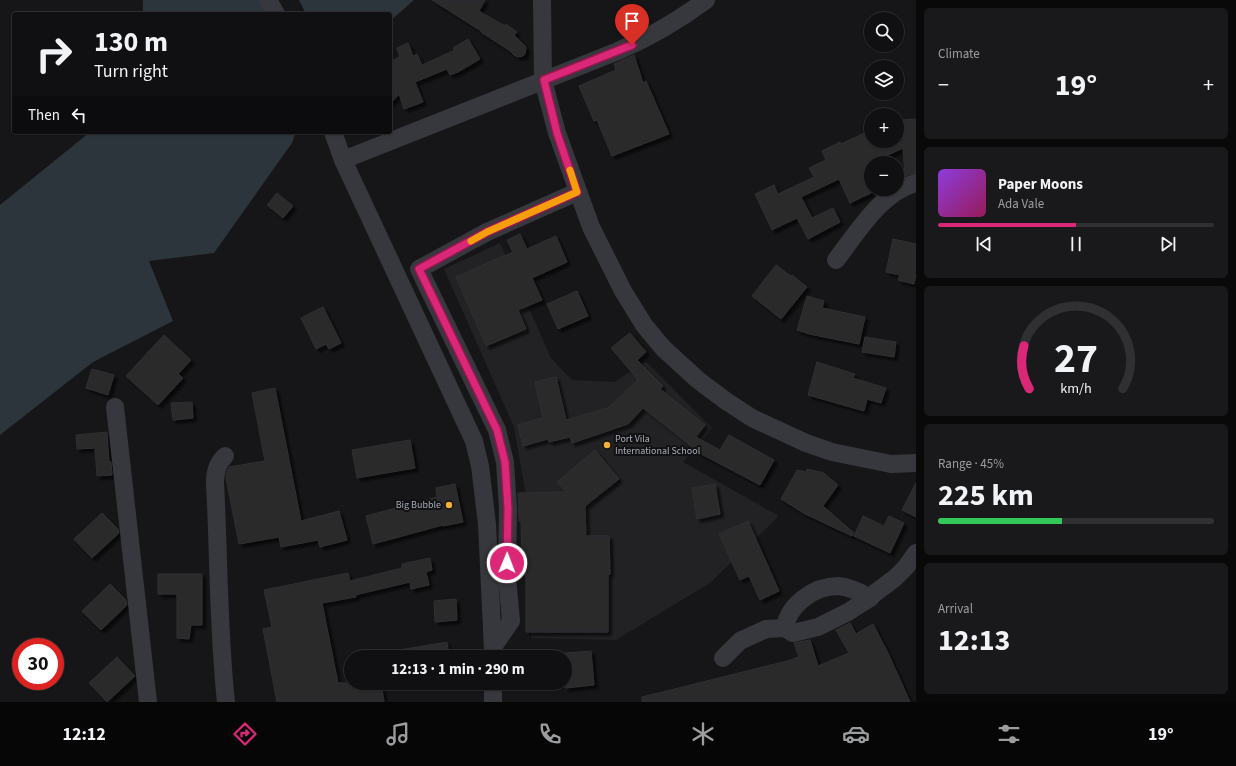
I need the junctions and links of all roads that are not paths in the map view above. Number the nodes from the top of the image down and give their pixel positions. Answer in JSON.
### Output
{"nodes":[{"id":1,"x":268,"y":0,"type":"edge"},
{"id":2,"x":542,"y":0,"type":"edge"},
{"id":3,"x":706,"y":0,"type":"edge"},
{"id":4,"x":275,"y":12,"type":"edge"},
{"id":5,"x":544,"y":80,"type":"junction"},
{"id":6,"x":334,"y":134,"type":"edge"},
{"id":7,"x":343,"y":160,"type":"junction"},
{"id":8,"x":916,"y":183,"type":"edge"},
{"id":9,"x":577,"y":192,"type":"junction"},
{"id":10,"x":836,"y":260,"type":"dead end"},
{"id":11,"x":427,"y":285,"type":"junction"},
{"id":12,"x":405,"y":293,"type":"junction"},
{"id":13,"x":455,"y":342,"type":"junction"},
{"id":14,"x":437,"y":360,"type":"junction"},
{"id":15,"x":476,"y":385,"type":"junction"},
{"id":16,"x":454,"y":397,"type":"junction"},
{"id":17,"x":115,"y":407,"type":"dead end"},
{"id":18,"x":497,"y":430,"type":"junction"},
{"id":19,"x":472,"y":436,"type":"junction"},
{"id":20,"x":225,"y":456,"type":"dead end"},
{"id":21,"x":916,"y":463,"type":"edge"},
{"id":22,"x":507,"y":494,"type":"junction"},
{"id":23,"x":484,"y":496,"type":"junction"},
{"id":24,"x":916,"y":553,"type":"edge"},
{"id":25,"x":870,"y":598,"type":"junction"},
{"id":26,"x":785,"y":628,"type":"junction"},
{"id":27,"x":493,"y":650,"type":"edge"},
{"id":28,"x":494,"y":650,"type":"edge"},
{"id":29,"x":723,"y":658,"type":"dead end"},
{"id":30,"x":493,"y":690,"type":"edge"},
{"id":31,"x":148,"y":702,"type":"edge"},
{"id":32,"x":226,"y":702,"type":"edge"},
{"id":33,"x":493,"y":702,"type":"edge"}],
"edges":[{"from":1,"to":4,"type":"street"},
{"from":2,"to":5,"type":"street"},
{"from":3,"to":5,"type":"street"},
{"from":5,"to":7,"type":"street"},
{"from":5,"to":9,"type":"street"},
{"from":6,"to":7,"type":"street"},
{"from":7,"to":12,"type":"street"},
{"from":8,"to":10,"type":"street"},
{"from":9,"to":11,"type":"street"},
{"from":9,"to":21,"type":"street"},
{"from":11,"to":12,"type":"street"},
{"from":11,"to":13,"type":"street"},
{"from":12,"to":14,"type":"street"},
{"from":13,"to":14,"type":"street"},
{"from":13,"to":15,"type":"street"},
{"from":14,"to":16,"type":"street"},
{"from":15,"to":16,"type":"street"},
{"from":15,"to":18,"type":"street"},
{"from":16,"to":19,"type":"street"},
{"from":17,"to":31,"type":"street"},
{"from":18,"to":19,"type":"street"},
{"from":18,"to":22,"type":"street"},
{"from":19,"to":23,"type":"street"},
{"from":20,"to":32,"type":"street"},
{"from":22,"to":23,"type":"street"},
{"from":22,"to":28,"type":"street"},
{"from":23,"to":27,"type":"street"},
{"from":24,"to":25,"type":"street"},
{"from":25,"to":26,"type":"street"},
{"from":25,"to":26,"type":"street"},
{"from":26,"to":29,"type":"street"},
{"from":30,"to":33,"type":"street"}]}
